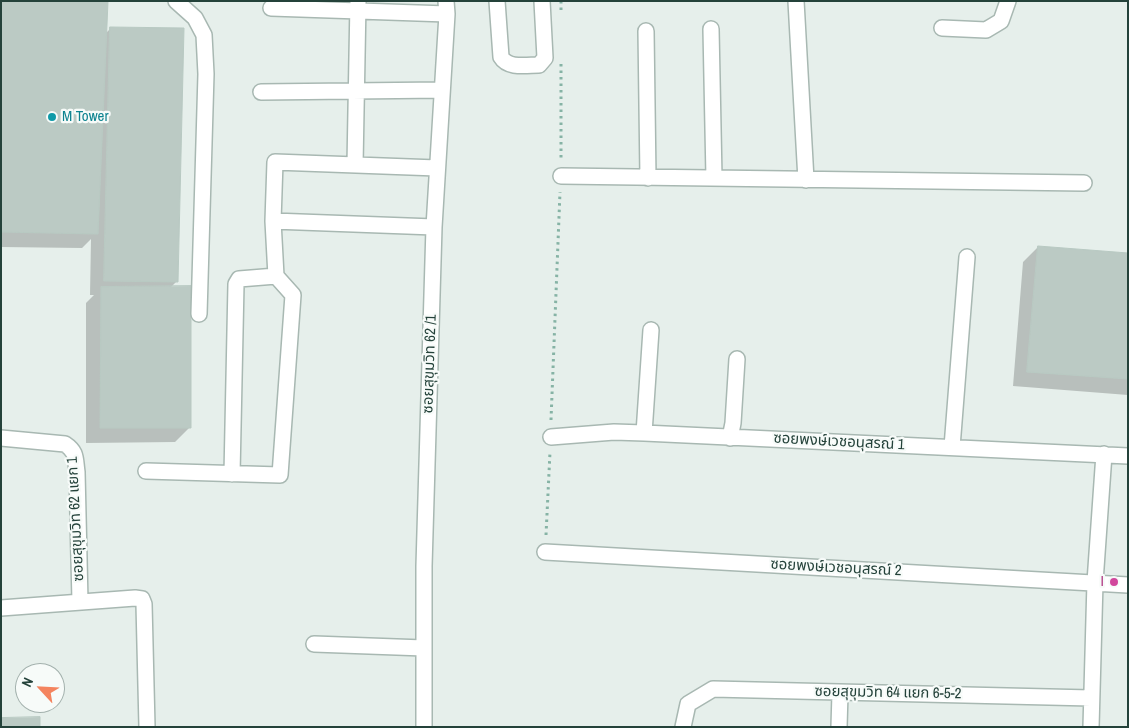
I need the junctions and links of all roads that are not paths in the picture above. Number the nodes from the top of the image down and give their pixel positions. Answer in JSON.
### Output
{"nodes":[{"id":1,"x":176,"y":1,"type":"edge"},
{"id":2,"x":497,"y":1,"type":"edge"},
{"id":3,"x":542,"y":1,"type":"edge"},
{"id":4,"x":796,"y":1,"type":"edge"},
{"id":5,"x":1008,"y":1,"type":"edge"},
{"id":6,"x":359,"y":6,"type":"edge"},
{"id":7,"x":270,"y":8,"type":"dead end"},
{"id":8,"x":446,"y":8,"type":"edge"},
{"id":9,"x":942,"y":28,"type":"dead end"},
{"id":10,"x":711,"y":29,"type":"dead end"},
{"id":11,"x":646,"y":31,"type":"dead end"},
{"id":12,"x":442,"y":90,"type":"junction"},
{"id":13,"x":357,"y":91,"type":"junction"},
{"id":14,"x":261,"y":92,"type":"dead end"},
{"id":15,"x":355,"y":165,"type":"junction"},
{"id":16,"x":437,"y":168,"type":"junction"},
{"id":17,"x":561,"y":176,"type":"road end"},
{"id":18,"x":648,"y":178,"type":"junction"},
{"id":19,"x":714,"y":178,"type":"junction"},
{"id":20,"x":806,"y":180,"type":"junction"},
{"id":21,"x":1084,"y":183,"type":"dead end"},
{"id":22,"x":272,"y":221,"type":"junction"},
{"id":23,"x":434,"y":227,"type":"junction"},
{"id":24,"x":967,"y":257,"type":"dead end"},
{"id":25,"x":276,"y":276,"type":"junction"},
{"id":26,"x":199,"y":314,"type":"dead end"},
{"id":27,"x":651,"y":330,"type":"dead end"},
{"id":28,"x":737,"y":358,"type":"dead end"},
{"id":29,"x":644,"y":433,"type":"junction"},
{"id":30,"x":551,"y":437,"type":"road end"},
{"id":31,"x":1,"y":438,"type":"edge"},
{"id":32,"x":730,"y":438,"type":"junction"},
{"id":33,"x":952,"y":447,"type":"junction"},
{"id":34,"x":1104,"y":454,"type":"junction"},
{"id":35,"x":1128,"y":456,"type":"edge"},
{"id":36,"x":146,"y":471,"type":"dead end"},
{"id":37,"x":232,"y":474,"type":"junction"},
{"id":38,"x":545,"y":552,"type":"road end"},
{"id":39,"x":1095,"y":582,"type":"junction"},
{"id":40,"x":1128,"y":585,"type":"edge"},
{"id":41,"x":80,"y":602,"type":"junction"},
{"id":42,"x":1,"y":608,"type":"edge"},
{"id":43,"x":314,"y":644,"type":"dead end"},
{"id":44,"x":424,"y":648,"type":"junction"},
{"id":45,"x":840,"y":692,"type":"junction"},
{"id":46,"x":1091,"y":698,"type":"junction"},
{"id":47,"x":147,"y":727,"type":"edge"},
{"id":48,"x":424,"y":727,"type":"edge"},
{"id":49,"x":682,"y":727,"type":"edge"},
{"id":50,"x":839,"y":727,"type":"edge"},
{"id":51,"x":1090,"y":727,"type":"edge"}],
"edges":[{"from":1,"to":26,"type":"street"},
{"from":2,"to":3,"type":"street"},
{"from":4,"to":20,"type":"street"},
{"from":5,"to":9,"type":"street"},
{"from":6,"to":7,"type":"street"},
{"from":6,"to":8,"type":"street"},
{"from":6,"to":13,"type":"street"},
{"from":8,"to":12,"type":"street","name":"ซอยสุขุมวิท 62 /1"},
{"from":10,"to":19,"type":"street"},
{"from":11,"to":18,"type":"street"},
{"from":12,"to":13,"type":"street"},
{"from":12,"to":16,"type":"street","name":"ซอยสุขุมวิท 62 /1"},
{"from":13,"to":14,"type":"street"},
{"from":13,"to":15,"type":"street"},
{"from":15,"to":16,"type":"street"},
{"from":15,"to":22,"type":"street"},
{"from":16,"to":23,"type":"street","name":"ซอยสุขุมวิท 62 /1"},
{"from":17,"to":18,"type":"street"},
{"from":18,"to":19,"type":"street"},
{"from":19,"to":20,"type":"street"},
{"from":20,"to":21,"type":"street"},
{"from":22,"to":23,"type":"street"},
{"from":22,"to":25,"type":"street"},
{"from":23,"to":44,"type":"street","name":"ซอยสุขุมวิท 62 /1"},
{"from":24,"to":33,"type":"street"},
{"from":25,"to":37,"type":"street"},
{"from":25,"to":37,"type":"street"},
{"from":27,"to":29,"type":"street"},
{"from":28,"to":32,"type":"street"},
{"from":29,"to":30,"type":"street","name":"ซอยพงษ์เวชอนุสรณ์ 1"},
{"from":29,"to":32,"type":"street","name":"ซอยพงษ์เวชอนุสรณ์ 1"},
{"from":31,"to":41,"type":"street","name":"ซอยสุขุมวิท 62 แยก 1"},
{"from":32,"to":33,"type":"street","name":"ซอยพงษ์เวชอนุสรณ์ 1"},
{"from":33,"to":34,"type":"street","name":"ซอยพงษ์เวชอนุสรณ์ 1"},
{"from":34,"to":35,"type":"street","name":"ซอยพงษ์เวชอนุสรณ์ 1"},
{"from":34,"to":39,"type":"street"},
{"from":36,"to":37,"type":"street"},
{"from":38,"to":39,"type":"street","name":"ซอยพงษ์เวชอนุสรณ์ 2"},
{"from":39,"to":40,"type":"street","name":"ซอยพงษ์เวชอนุสรณ์ 2"},
{"from":39,"to":46,"type":"street"},
{"from":41,"to":42,"type":"street","name":"ซอยสุขุมวิท 62 แยก 1"},
{"from":41,"to":47,"type":"street","name":"ซอยสุขุมวิท 62 แยก 1"},
{"from":43,"to":44,"type":"street"},
{"from":44,"to":48,"type":"street","name":"ซอยสุขุมวิท 62 /1"},
{"from":45,"to":46,"type":"street","name":"ซอยสุขุมวิท 64 แยก 6-5-2"},
{"from":45,"to":49,"type":"street","name":"ซอยสุขุมวิท 64 แยก 6-5-2"},
{"from":45,"to":50,"type":"street"},
{"from":46,"to":51,"type":"street"}]}
